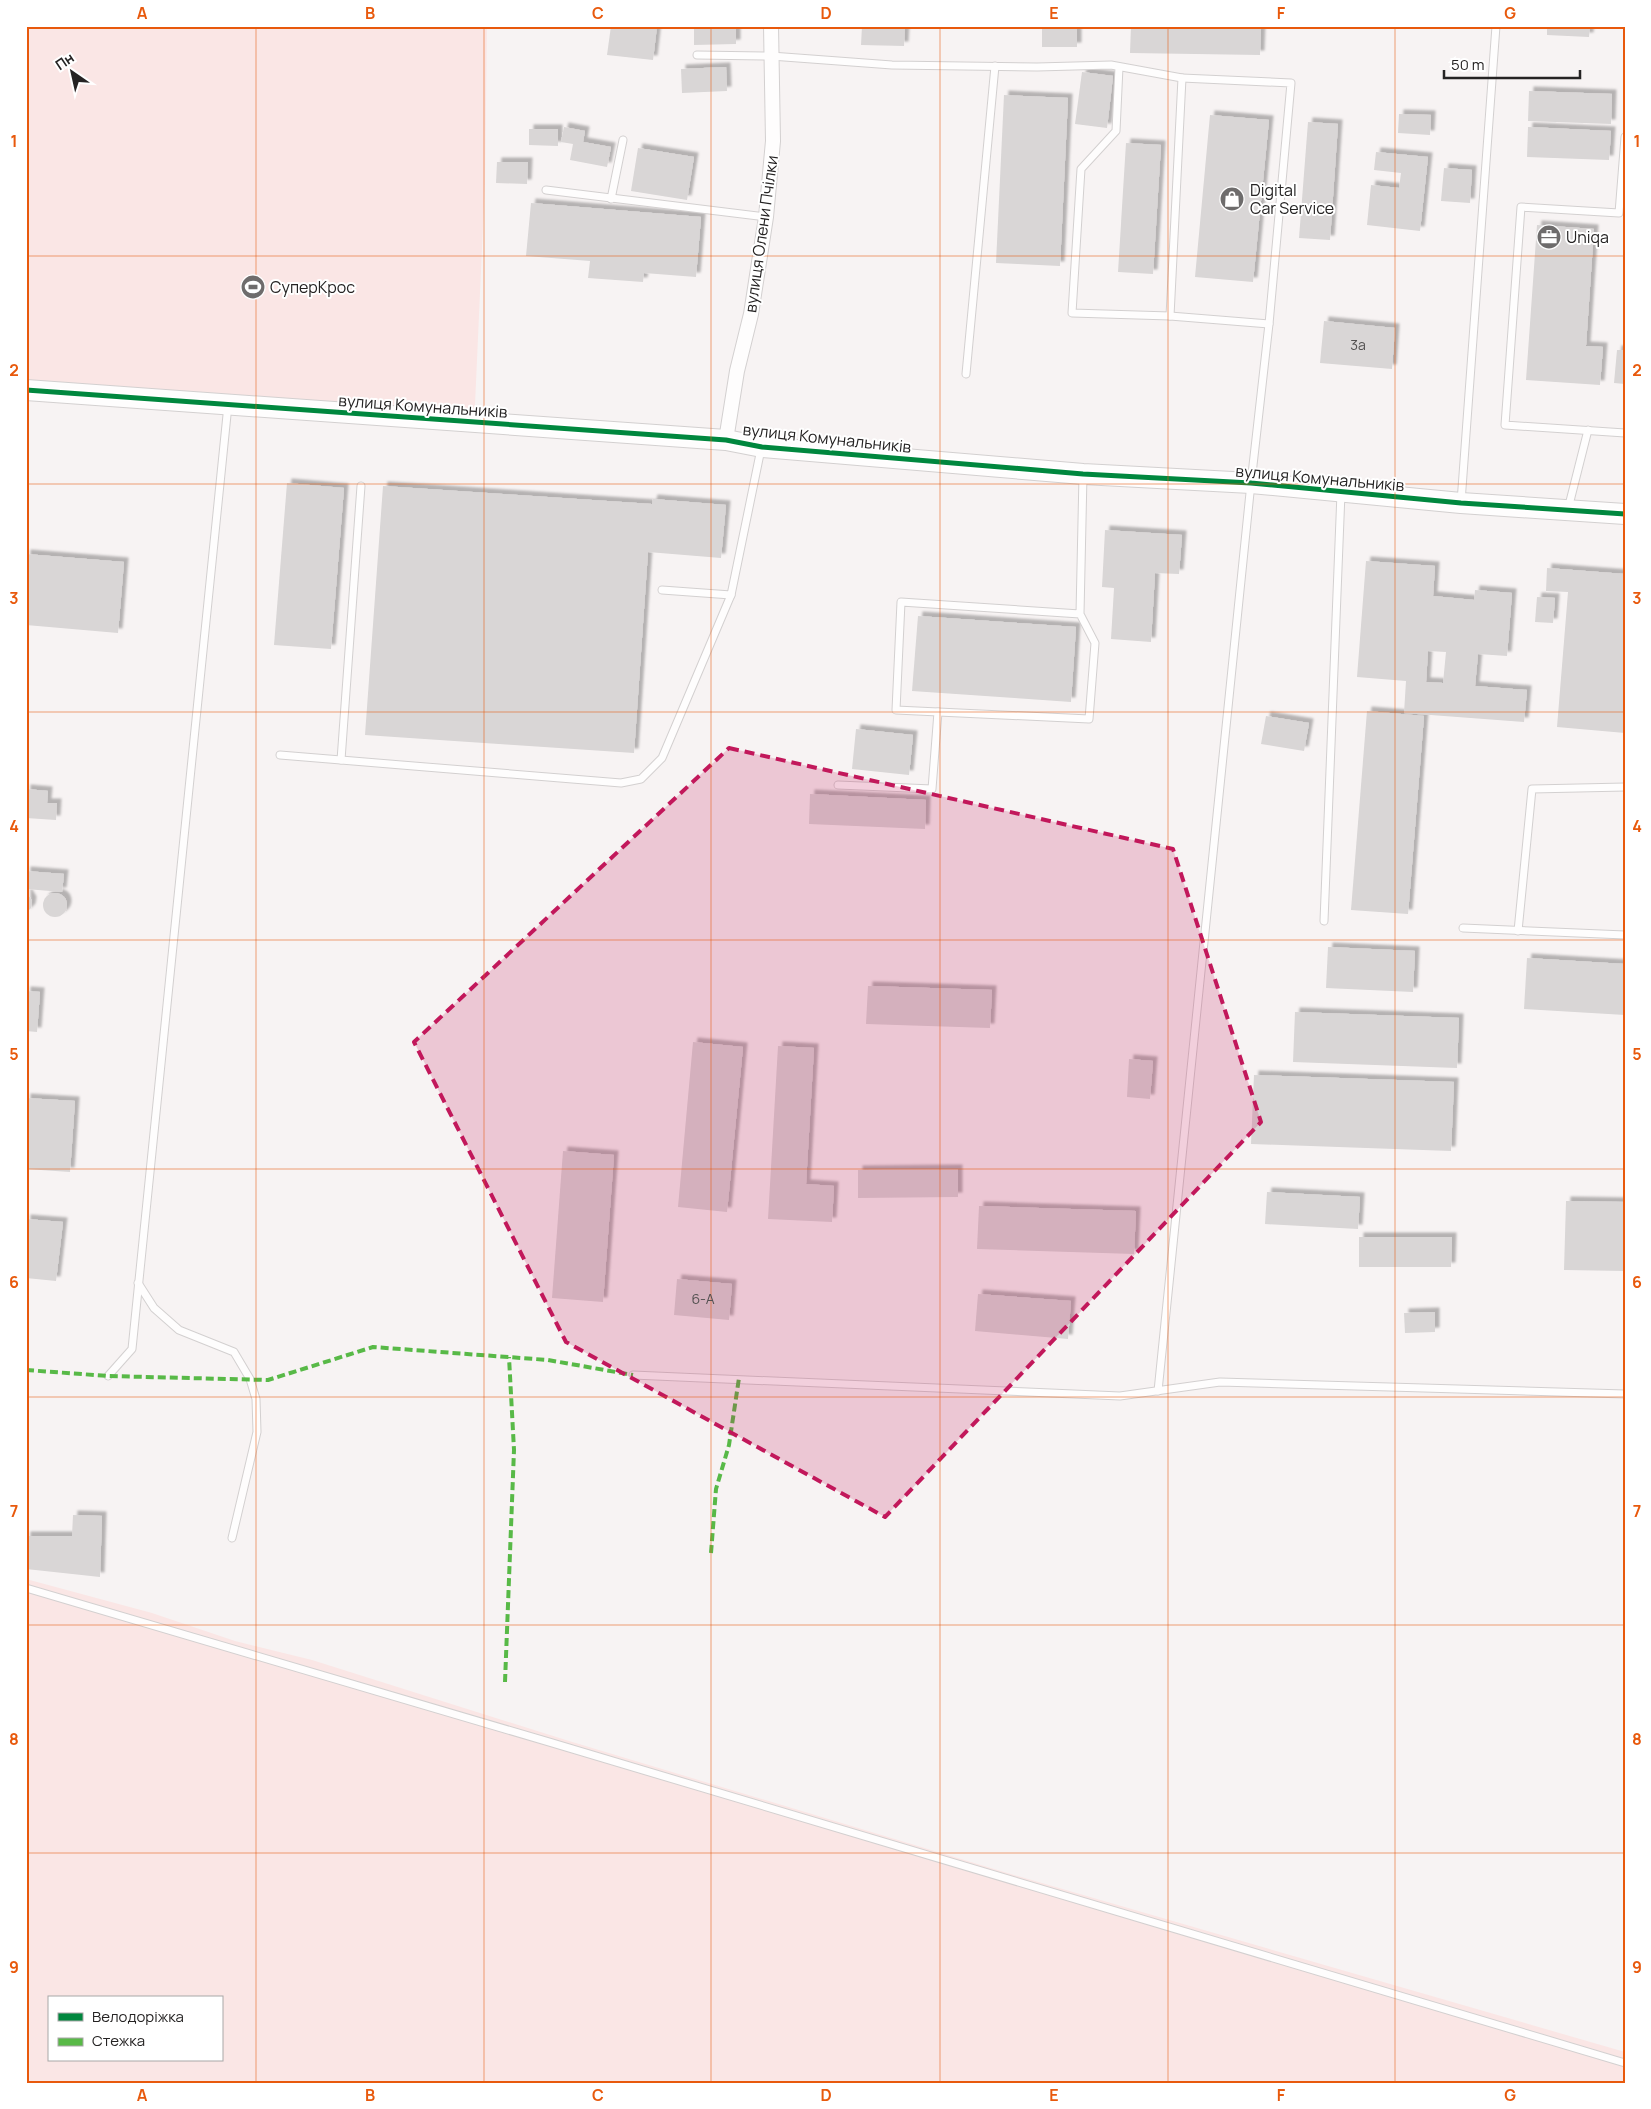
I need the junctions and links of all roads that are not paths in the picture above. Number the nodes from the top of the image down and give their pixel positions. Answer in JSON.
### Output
{"nodes":[{"id":1,"x":771,"y":26,"type":"edge"},
{"id":2,"x":1496,"y":26,"type":"edge"},
{"id":3,"x":697,"y":55,"type":"dead end"},
{"id":4,"x":771,"y":56,"type":"junction"},
{"id":5,"x":995,"y":66,"type":"junction"},
{"id":6,"x":1120,"y":67,"type":"junction"},
{"id":7,"x":1182,"y":78,"type":"junction"},
{"id":8,"x":1625,"y":137,"type":"edge"},
{"id":9,"x":623,"y":140,"type":"dead end"},
{"id":10,"x":546,"y":190,"type":"dead end"},
{"id":11,"x":611,"y":199,"type":"junction"},
{"id":12,"x":766,"y":217,"type":"junction"},
{"id":13,"x":1170,"y":316,"type":"junction"},
{"id":14,"x":1269,"y":324,"type":"junction"},
{"id":15,"x":966,"y":374,"type":"dead end"},
{"id":16,"x":26,"y":390,"type":"edge"},
{"id":17,"x":228,"y":404,"type":"junction"},
{"id":18,"x":1588,"y":430,"type":"junction"},
{"id":19,"x":1625,"y":433,"type":"edge"},
{"id":20,"x":726,"y":440,"type":"junction"},
{"id":21,"x":762,"y":447,"type":"junction"},
{"id":22,"x":1083,"y":474,"type":"junction"},
{"id":23,"x":1250,"y":483,"type":"junction"},
{"id":24,"x":361,"y":486,"type":"dead end"},
{"id":25,"x":1341,"y":492,"type":"junction"},
{"id":26,"x":1460,"y":503,"type":"junction"},
{"id":27,"x":1568,"y":509,"type":"junction"},
{"id":28,"x":1625,"y":514,"type":"edge"},
{"id":29,"x":662,"y":590,"type":"dead end"},
{"id":30,"x":731,"y":595,"type":"junction"},
{"id":31,"x":1080,"y":614,"type":"junction"},
{"id":32,"x":938,"y":712,"type":"junction"},
{"id":33,"x":280,"y":755,"type":"dead end"},
{"id":34,"x":341,"y":760,"type":"junction"},
{"id":35,"x":838,"y":785,"type":"dead end"},
{"id":36,"x":1625,"y":787,"type":"edge"},
{"id":37,"x":1324,"y":921,"type":"dead end"},
{"id":38,"x":1463,"y":928,"type":"dead end"},
{"id":39,"x":1518,"y":931,"type":"junction"},
{"id":40,"x":1625,"y":936,"type":"edge"},
{"id":41,"x":138,"y":1283,"type":"junction"},
{"id":42,"x":633,"y":1374,"type":"dead end"},
{"id":43,"x":108,"y":1376,"type":"dead end"},
{"id":44,"x":1158,"y":1391,"type":"junction"},
{"id":45,"x":1625,"y":1394,"type":"edge"},
{"id":46,"x":232,"y":1538,"type":"dead end"},
{"id":47,"x":26,"y":1588,"type":"edge"},
{"id":48,"x":1625,"y":2063,"type":"edge"}],
"edges":[{"from":1,"to":4,"type":"street","name":"вулиця Олени Пчілки"},
{"from":2,"to":26,"type":"lane"},
{"from":3,"to":4,"type":"lane"},
{"from":4,"to":5,"type":"lane"},
{"from":4,"to":12,"type":"street","name":"вулиця Олени Пчілки"},
{"from":5,"to":6,"type":"lane"},
{"from":5,"to":15,"type":"lane"},
{"from":6,"to":7,"type":"lane"},
{"from":6,"to":13,"type":"lane"},
{"from":7,"to":13,"type":"lane"},
{"from":7,"to":14,"type":"lane"},
{"from":8,"to":18,"type":"lane"},
{"from":9,"to":11,"type":"lane"},
{"from":10,"to":11,"type":"lane"},
{"from":11,"to":12,"type":"lane"},
{"from":12,"to":20,"type":"street","name":"вулиця Олени Пчілки"},
{"from":13,"to":14,"type":"lane"},
{"from":14,"to":23,"type":"lane"},
{"from":16,"to":17,"type":"street","name":"вулиця Комунальників"},
{"from":17,"to":20,"type":"street","name":"вулиця Комунальників"},
{"from":17,"to":41,"type":"lane"},
{"from":18,"to":19,"type":"lane"},
{"from":18,"to":27,"type":"lane"},
{"from":20,"to":21,"type":"street","name":"вулиця Комунальників"},
{"from":21,"to":22,"type":"street","name":"вулиця Комунальників"},
{"from":21,"to":30,"type":"lane"},
{"from":22,"to":23,"type":"street","name":"вулиця Комунальників"},
{"from":22,"to":31,"type":"lane"},
{"from":23,"to":25,"type":"street","name":"вулиця Комунальників"},
{"from":23,"to":44,"type":"lane"},
{"from":24,"to":34,"type":"lane"},
{"from":25,"to":26,"type":"street","name":"вулиця Комунальників"},
{"from":25,"to":37,"type":"lane"},
{"from":26,"to":27,"type":"street","name":"вулиця Комунальників"},
{"from":27,"to":28,"type":"street","name":"вулиця Комунальників"},
{"from":29,"to":30,"type":"lane"},
{"from":30,"to":34,"type":"lane"},
{"from":31,"to":32,"type":"lane"},
{"from":31,"to":32,"type":"lane"},
{"from":32,"to":35,"type":"lane"},
{"from":33,"to":34,"type":"lane"},
{"from":36,"to":39,"type":"lane"},
{"from":38,"to":39,"type":"lane"},
{"from":39,"to":40,"type":"lane"},
{"from":41,"to":43,"type":"lane"},
{"from":41,"to":46,"type":"lane"},
{"from":42,"to":44,"type":"lane"},
{"from":44,"to":45,"type":"lane"},
{"from":47,"to":48,"type":"lane"}]}
